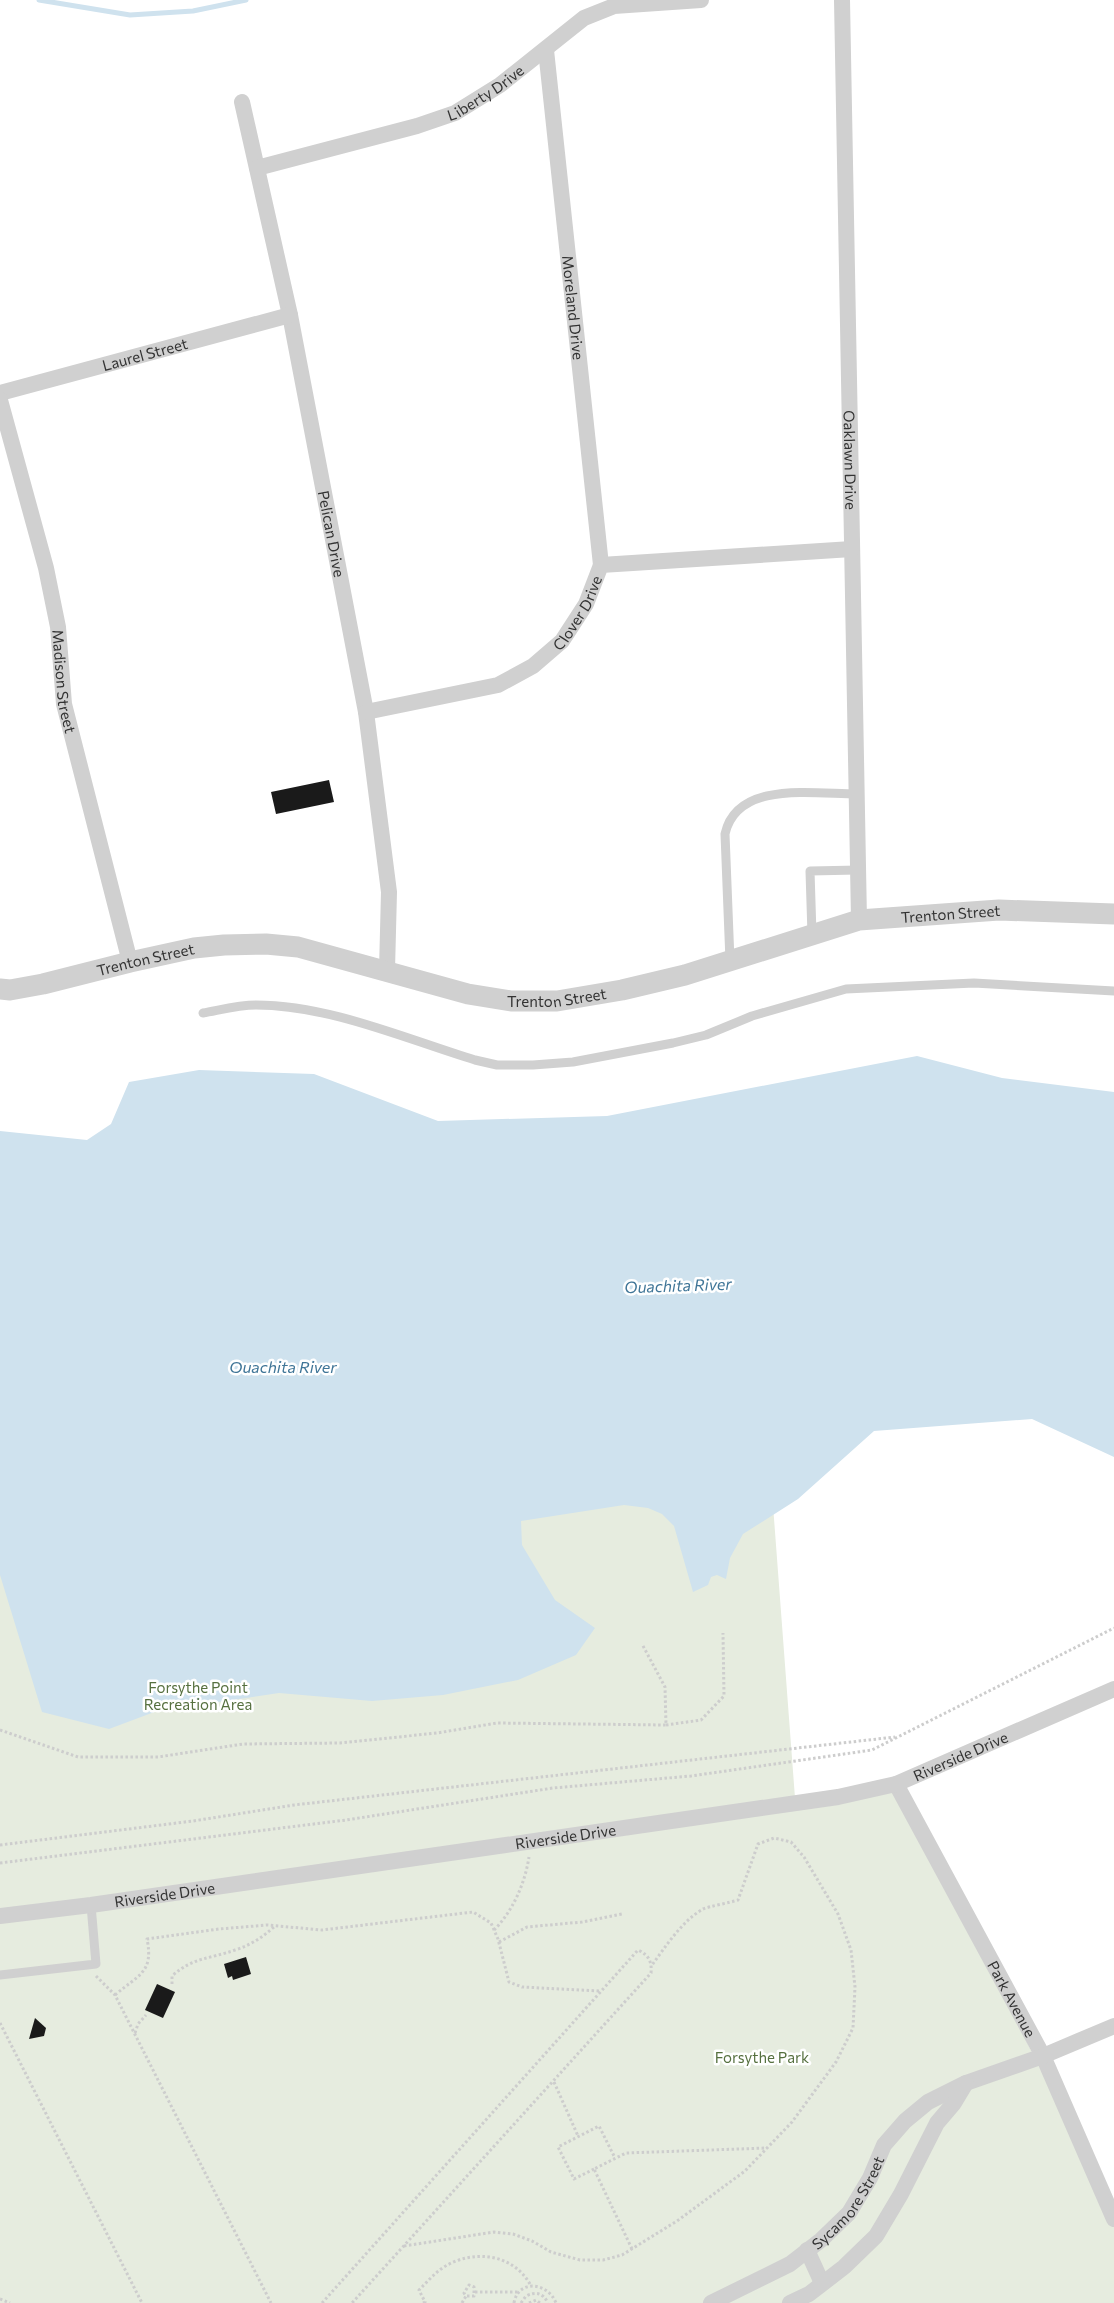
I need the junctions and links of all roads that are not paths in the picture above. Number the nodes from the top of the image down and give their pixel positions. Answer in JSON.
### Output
{"nodes":[{"id":1,"x":701,"y":0,"type":"edge"},
{"id":2,"x":842,"y":0,"type":"edge"},
{"id":3,"x":546,"y":50,"type":"junction"},
{"id":4,"x":242,"y":102,"type":"dead end"},
{"id":5,"x":257,"y":168,"type":"junction"},
{"id":6,"x":290,"y":315,"type":"junction"},
{"id":7,"x":0,"y":392,"type":"edge"},
{"id":8,"x":0,"y":400,"type":"edge"},
{"id":9,"x":852,"y":549,"type":"junction"},
{"id":10,"x":601,"y":566,"type":"junction"},
{"id":11,"x":366,"y":712,"type":"junction"},
{"id":12,"x":857,"y":794,"type":"junction"},
{"id":13,"x":858,"y":870,"type":"junction"},
{"id":14,"x":1114,"y":914,"type":"edge"},
{"id":15,"x":859,"y":920,"type":"junction"},
{"id":16,"x":812,"y":936,"type":"junction"},
{"id":17,"x":730,"y":961,"type":"junction"},
{"id":18,"x":130,"y":962,"type":"junction"},
{"id":19,"x":387,"y":970,"type":"junction"},
{"id":20,"x":0,"y":989,"type":"edge"},
{"id":21,"x":1114,"y":991,"type":"edge"},
{"id":22,"x":202,"y":1013,"type":"dead end"},
{"id":23,"x":1114,"y":1689,"type":"edge"},
{"id":24,"x":896,"y":1784,"type":"junction"},
{"id":25,"x":91,"y":1905,"type":"junction"},
{"id":26,"x":0,"y":1916,"type":"edge"},
{"id":27,"x":0,"y":1975,"type":"edge"},
{"id":28,"x":1114,"y":2026,"type":"edge"},
{"id":29,"x":1043,"y":2056,"type":"junction"},
{"id":30,"x":966,"y":2083,"type":"junction"},
{"id":31,"x":1114,"y":2219,"type":"edge"},
{"id":32,"x":807,"y":2250,"type":"junction"},
{"id":33,"x":822,"y":2283,"type":"junction"},
{"id":34,"x":711,"y":2303,"type":"edge"},
{"id":35,"x":790,"y":2303,"type":"edge"}],
"edges":[{"from":1,"to":3,"type":"street","name":"Liberty Drive"},
{"from":2,"to":9,"type":"street","name":"Oaklawn Drive"},
{"from":3,"to":5,"type":"street","name":"Liberty Drive"},
{"from":3,"to":10,"type":"street","name":"Moreland Drive"},
{"from":4,"to":5,"type":"street","name":"Pelican Drive"},
{"from":5,"to":6,"type":"street","name":"Pelican Drive"},
{"from":6,"to":7,"type":"street","name":"Laurel Street"},
{"from":6,"to":11,"type":"street","name":"Pelican Drive"},
{"from":8,"to":18,"type":"street","name":"Madison Street"},
{"from":9,"to":10,"type":"street","name":"Clover Drive"},
{"from":9,"to":12,"type":"street","name":"Oaklawn Drive"},
{"from":10,"to":11,"type":"street","name":"Clover Drive"},
{"from":11,"to":19,"type":"street","name":"Pelican Drive"},
{"from":12,"to":13,"type":"street","name":"Oaklawn Drive"},
{"from":12,"to":17,"type":"lane"},
{"from":13,"to":15,"type":"street","name":"Oaklawn Drive"},
{"from":13,"to":16,"type":"lane"},
{"from":14,"to":15,"type":"street","name":"Trenton Street"},
{"from":15,"to":16,"type":"street","name":"Trenton Street"},
{"from":16,"to":17,"type":"street","name":"Trenton Street"},
{"from":17,"to":19,"type":"street","name":"Trenton Street"},
{"from":18,"to":19,"type":"street","name":"Trenton Street"},
{"from":18,"to":20,"type":"street","name":"Trenton Street"},
{"from":21,"to":22,"type":"lane"},
{"from":23,"to":24,"type":"street","name":"Riverside Drive"},
{"from":24,"to":25,"type":"street","name":"Riverside Drive"},
{"from":24,"to":29,"type":"street","name":"Park Avenue"},
{"from":25,"to":26,"type":"street","name":"Riverside Drive"},
{"from":25,"to":27,"type":"lane"},
{"from":28,"to":29,"type":"street","name":"Sycamore Street"},
{"from":29,"to":30,"type":"street","name":"Sycamore Street"},
{"from":29,"to":31,"type":"street","name":"Park Avenue"},
{"from":30,"to":32,"type":"street","name":"Sycamore Street"},
{"from":30,"to":33,"type":"street"},
{"from":32,"to":33,"type":"street"},
{"from":32,"to":34,"type":"street","name":"Sycamore Street"},
{"from":33,"to":35,"type":"street"}]}
